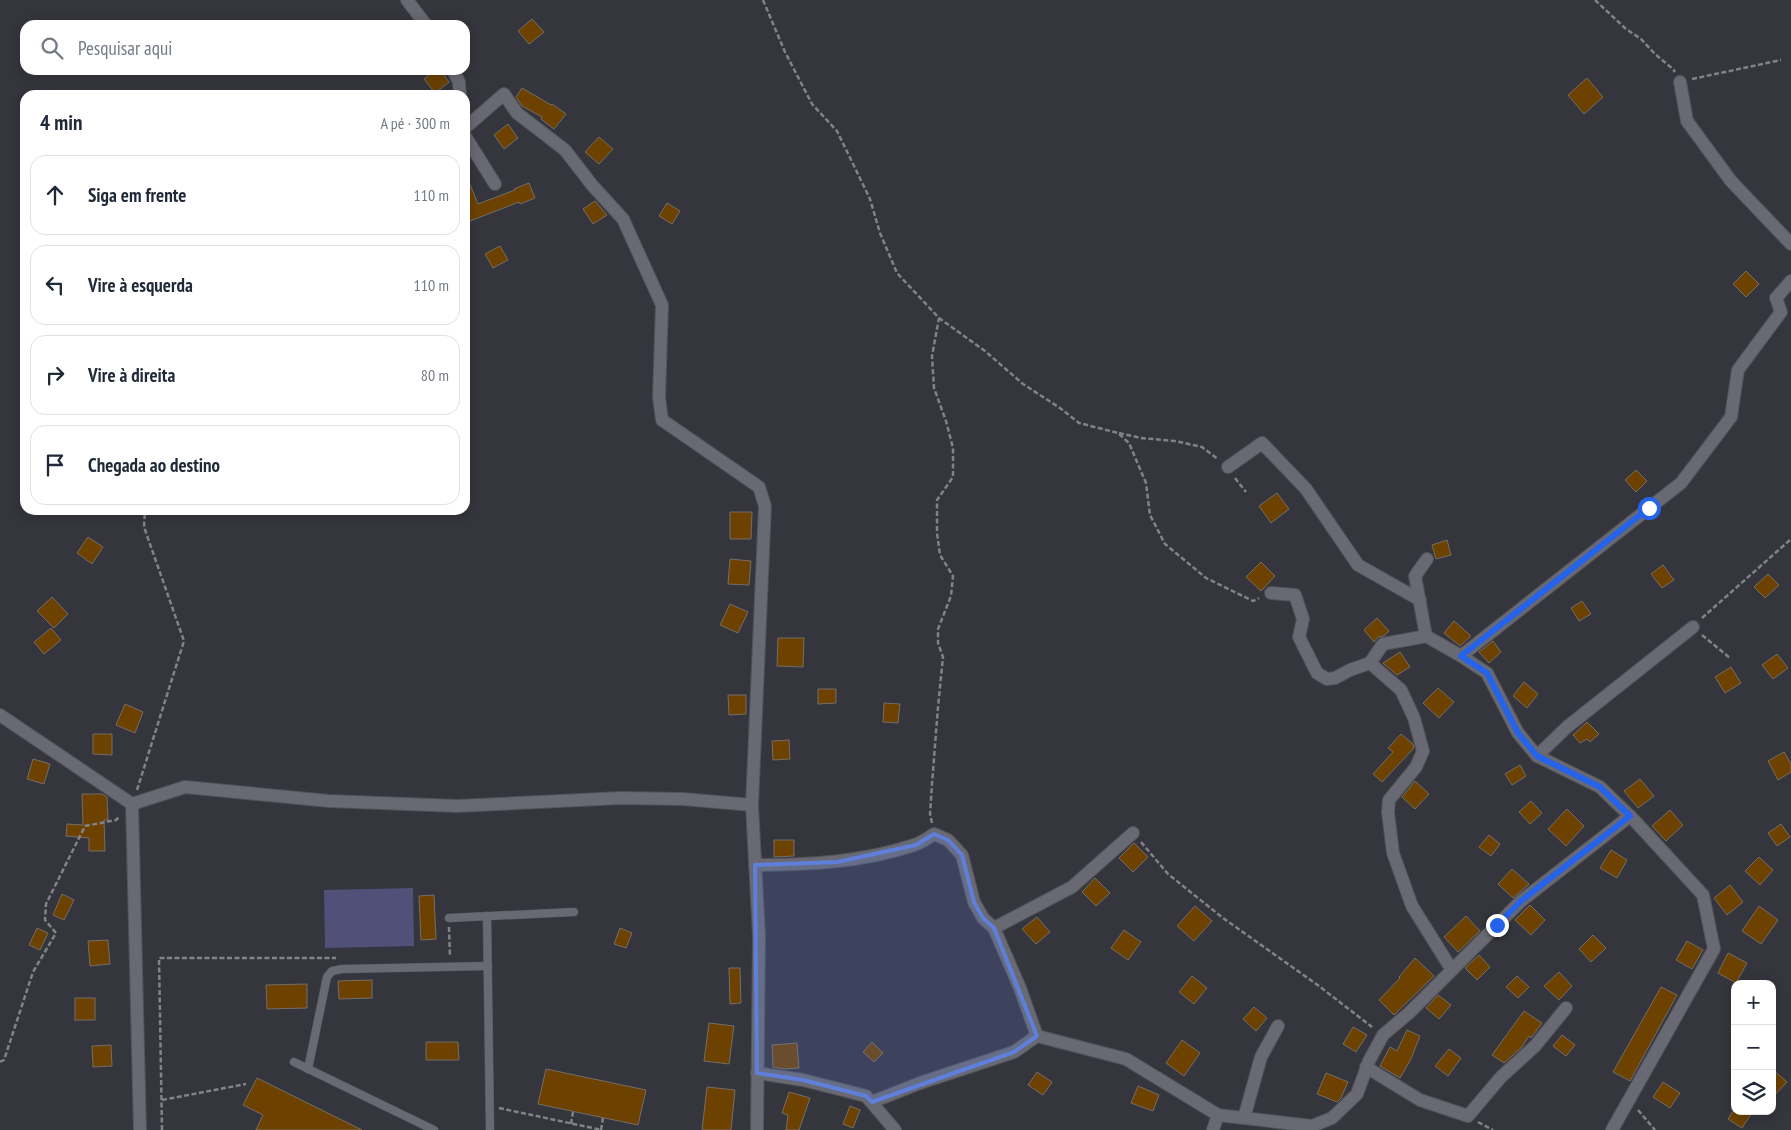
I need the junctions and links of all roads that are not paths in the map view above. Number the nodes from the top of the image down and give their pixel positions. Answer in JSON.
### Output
{"nodes":[{"id":1,"x":407,"y":0,"type":"edge"},
{"id":2,"x":422,"y":20,"type":"edge"},
{"id":3,"x":456,"y":75,"type":"edge"},
{"id":4,"x":1680,"y":82,"type":"road end"},
{"id":5,"x":460,"y":90,"type":"edge"},
{"id":6,"x":470,"y":124,"type":"edge"},
{"id":7,"x":470,"y":144,"type":"edge"},
{"id":8,"x":495,"y":184,"type":"dead end"},
{"id":9,"x":1791,"y":244,"type":"edge"},
{"id":10,"x":1791,"y":281,"type":"edge"},
{"id":11,"x":1228,"y":467,"type":"road end"},
{"id":12,"x":1427,"y":559,"type":"dead end"},
{"id":13,"x":1271,"y":593,"type":"road end"},
{"id":14,"x":1420,"y":600,"type":"junction"},
{"id":15,"x":1693,"y":627,"type":"road end"},
{"id":16,"x":1427,"y":636,"type":"junction"},
{"id":17,"x":1461,"y":656,"type":"junction"},
{"id":18,"x":1370,"y":663,"type":"junction"},
{"id":19,"x":0,"y":715,"type":"edge"},
{"id":20,"x":1537,"y":756,"type":"junction"},
{"id":21,"x":132,"y":804,"type":"junction"},
{"id":22,"x":752,"y":805,"type":"junction"},
{"id":23,"x":1630,"y":816,"type":"junction"},
{"id":24,"x":1132,"y":833,"type":"road end"},
{"id":25,"x":755,"y":865,"type":"junction"},
{"id":26,"x":574,"y":912,"type":"dead end"},
{"id":27,"x":487,"y":916,"type":"junction"},
{"id":28,"x":449,"y":918,"type":"road end"},
{"id":29,"x":994,"y":928,"type":"junction"},
{"id":30,"x":488,"y":966,"type":"junction"},
{"id":31,"x":1452,"y":970,"type":"junction"},
{"id":32,"x":1566,"y":1008,"type":"dead end"},
{"id":33,"x":1278,"y":1026,"type":"dead end"},
{"id":34,"x":1037,"y":1036,"type":"junction"},
{"id":35,"x":294,"y":1062,"type":"dead end"},
{"id":36,"x":1366,"y":1067,"type":"junction"},
{"id":37,"x":308,"y":1069,"type":"junction"},
{"id":38,"x":757,"y":1073,"type":"junction"},
{"id":39,"x":872,"y":1102,"type":"junction"},
{"id":40,"x":1218,"y":1115,"type":"junction"},
{"id":41,"x":1244,"y":1118,"type":"junction"},
{"id":42,"x":140,"y":1130,"type":"edge"},
{"id":43,"x":434,"y":1130,"type":"edge"},
{"id":44,"x":490,"y":1130,"type":"edge"},
{"id":45,"x":757,"y":1130,"type":"edge"},
{"id":46,"x":895,"y":1130,"type":"edge"},
{"id":47,"x":1213,"y":1130,"type":"edge"},
{"id":48,"x":1612,"y":1130,"type":"edge"}],
"edges":[{"from":1,"to":2,"type":"street"},
{"from":3,"to":5,"type":"street"},
{"from":4,"to":9,"type":"street"},
{"from":6,"to":22,"type":"street"},
{"from":7,"to":8,"type":"street"},
{"from":10,"to":17,"type":"street"},
{"from":11,"to":14,"type":"street"},
{"from":12,"to":14,"type":"street"},
{"from":13,"to":18,"type":"street"},
{"from":14,"to":16,"type":"street"},
{"from":15,"to":20,"type":"street"},
{"from":16,"to":17,"type":"street"},
{"from":16,"to":18,"type":"street"},
{"from":17,"to":20,"type":"street"},
{"from":18,"to":31,"type":"street"},
{"from":19,"to":21,"type":"street"},
{"from":20,"to":23,"type":"street"},
{"from":21,"to":22,"type":"street"},
{"from":21,"to":42,"type":"street"},
{"from":22,"to":25,"type":"street"},
{"from":23,"to":31,"type":"street"},
{"from":23,"to":48,"type":"street"},
{"from":24,"to":29,"type":"street"},
{"from":25,"to":29,"type":"street"},
{"from":25,"to":38,"type":"street"},
{"from":26,"to":27,"type":"lane"},
{"from":27,"to":28,"type":"lane"},
{"from":27,"to":30,"type":"lane"},
{"from":29,"to":34,"type":"street"},
{"from":30,"to":37,"type":"lane"},
{"from":30,"to":44,"type":"lane"},
{"from":31,"to":36,"type":"street"},
{"from":32,"to":36,"type":"street"},
{"from":33,"to":41,"type":"street"},
{"from":34,"to":39,"type":"street"},
{"from":34,"to":40,"type":"street"},
{"from":35,"to":37,"type":"lane"},
{"from":36,"to":41,"type":"street"},
{"from":37,"to":43,"type":"lane"},
{"from":38,"to":39,"type":"street"},
{"from":38,"to":45,"type":"street"},
{"from":39,"to":46,"type":"street"},
{"from":40,"to":41,"type":"street"},
{"from":40,"to":47,"type":"street"}]}
